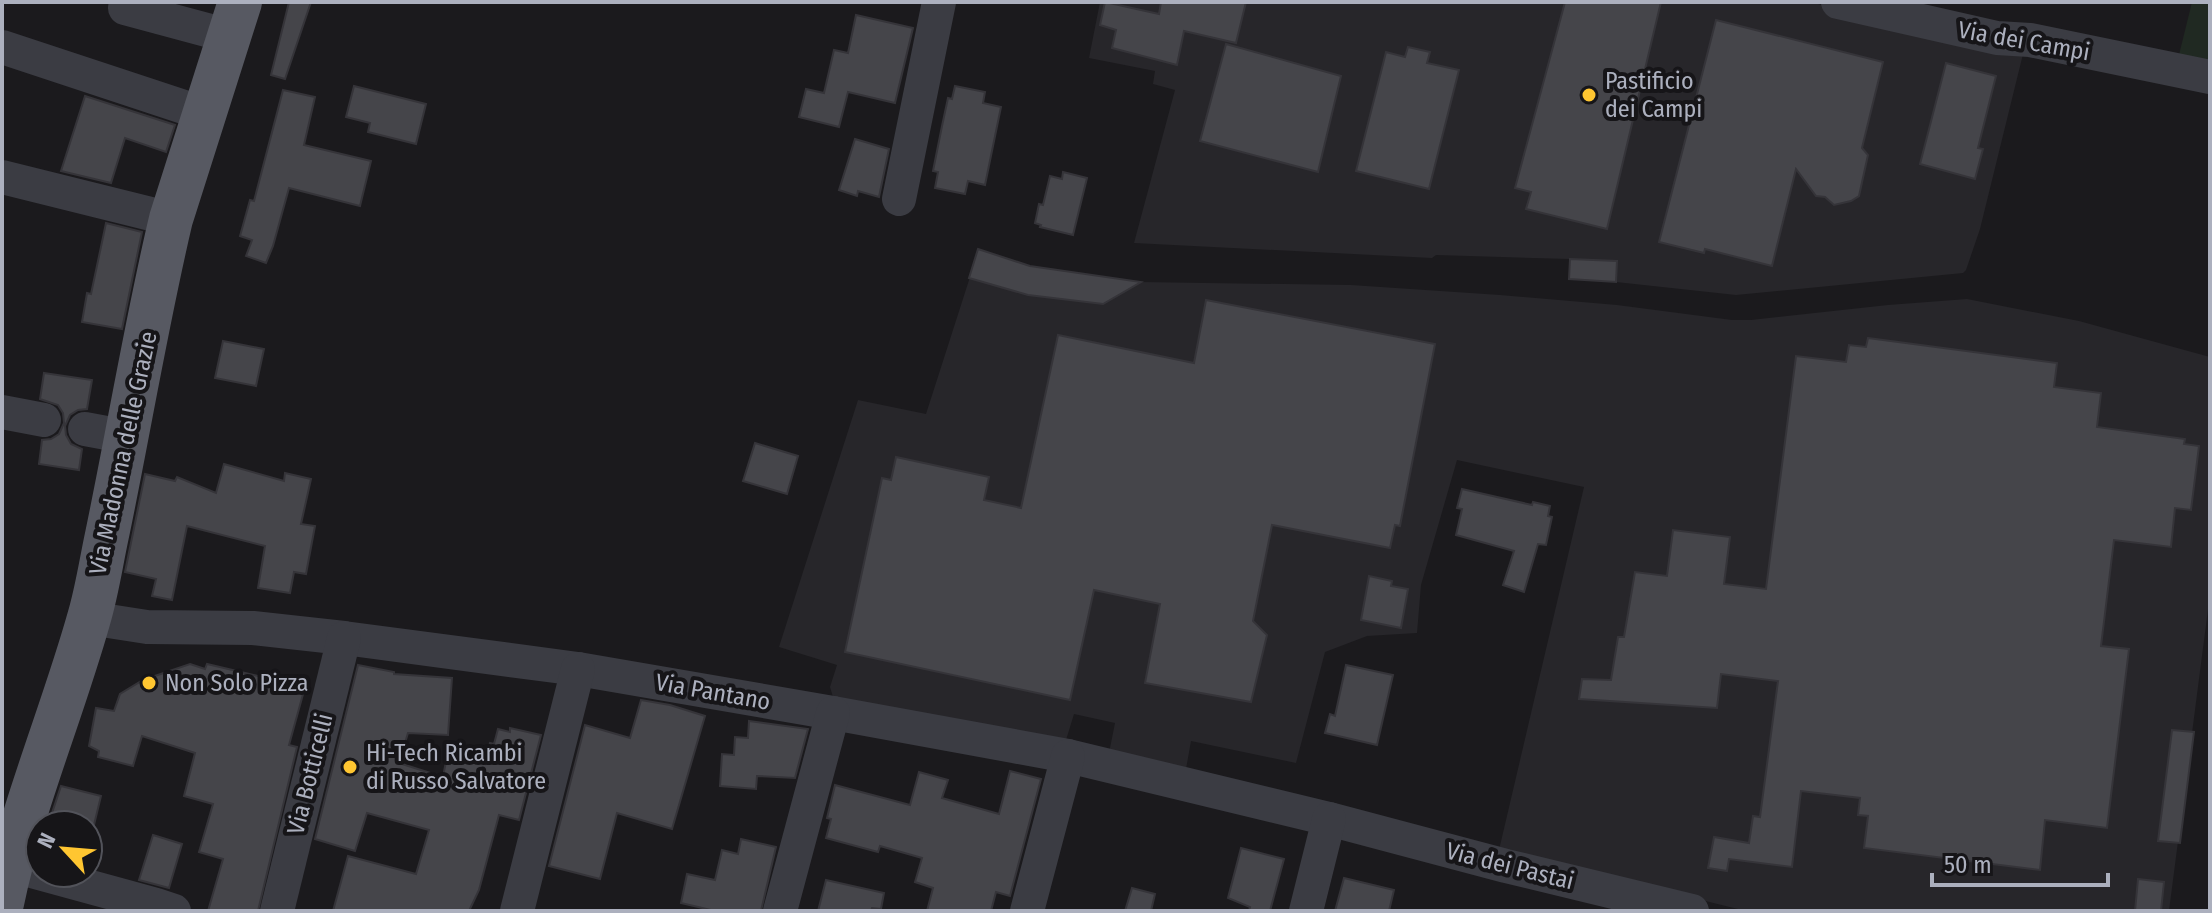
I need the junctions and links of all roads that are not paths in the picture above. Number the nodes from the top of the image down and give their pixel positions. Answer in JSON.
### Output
{"nodes":[{"id":1,"x":126,"y":2,"type":"edge"},
{"id":2,"x":939,"y":2,"type":"edge"},
{"id":3,"x":1838,"y":2,"type":"edge"},
{"id":4,"x":234,"y":19,"type":"edge"},
{"id":5,"x":2,"y":47,"type":"edge"},
{"id":6,"x":2210,"y":77,"type":"edge"},
{"id":7,"x":205,"y":114,"type":"junction"},
{"id":8,"x":2,"y":177,"type":"edge"},
{"id":9,"x":899,"y":199,"type":"dead end"},
{"id":10,"x":171,"y":219,"type":"junction"},
{"id":11,"x":2,"y":412,"type":"edge"},
{"id":12,"x":44,"y":420,"type":"dead end"},
{"id":13,"x":85,"y":429,"type":"dead end"},
{"id":14,"x":128,"y":437,"type":"junction"},
{"id":15,"x":89,"y":618,"type":"junction"},
{"id":16,"x":344,"y":638,"type":"junction"},
{"id":17,"x":578,"y":669,"type":"junction"},
{"id":18,"x":833,"y":713,"type":"junction"},
{"id":19,"x":1068,"y":756,"type":"junction"},
{"id":20,"x":14,"y":811,"type":"edge"},
{"id":21,"x":1329,"y":819,"type":"junction"},
{"id":22,"x":6,"y":884,"type":"edge"},
{"id":23,"x":174,"y":911,"type":"edge"},
{"id":24,"x":277,"y":911,"type":"edge"},
{"id":25,"x":517,"y":911,"type":"edge"},
{"id":26,"x":780,"y":911,"type":"edge"},
{"id":27,"x":1027,"y":911,"type":"edge"},
{"id":28,"x":1306,"y":911,"type":"edge"},
{"id":29,"x":1692,"y":911,"type":"edge"}],
"edges":[{"from":1,"to":4,"type":"street"},
{"from":2,"to":9,"type":"street"},
{"from":3,"to":6,"type":"street","name":"Via dei Campi"},
{"from":4,"to":7,"type":"main road","name":"Via Madonna delle Grazie"},
{"from":5,"to":7,"type":"street"},
{"from":7,"to":10,"type":"main road","name":"Via Madonna delle Grazie"},
{"from":8,"to":10,"type":"street"},
{"from":10,"to":14,"type":"main road","name":"Via Madonna delle Grazie"},
{"from":11,"to":12,"type":"street"},
{"from":13,"to":14,"type":"street"},
{"from":14,"to":15,"type":"main road","name":"Via Madonna delle Grazie"},
{"from":15,"to":16,"type":"street","name":"Via Pantano"},
{"from":15,"to":20,"type":"main road","name":"Via Madonna delle Grazie"},
{"from":16,"to":17,"type":"street","name":"Via Pantano"},
{"from":16,"to":24,"type":"street","name":"Via Botticelli"},
{"from":17,"to":18,"type":"street","name":"Via Pantano"},
{"from":17,"to":25,"type":"street"},
{"from":18,"to":19,"type":"street","name":"Via Pantano"},
{"from":18,"to":26,"type":"street"},
{"from":19,"to":21,"type":"street","name":"Via Pantano"},
{"from":19,"to":27,"type":"street"},
{"from":20,"to":22,"type":"main road","name":"Via Madonna delle Grazie"},
{"from":21,"to":28,"type":"street"},
{"from":21,"to":29,"type":"street","name":"Via dei Pastai"},
{"from":22,"to":23,"type":"street"}]}
